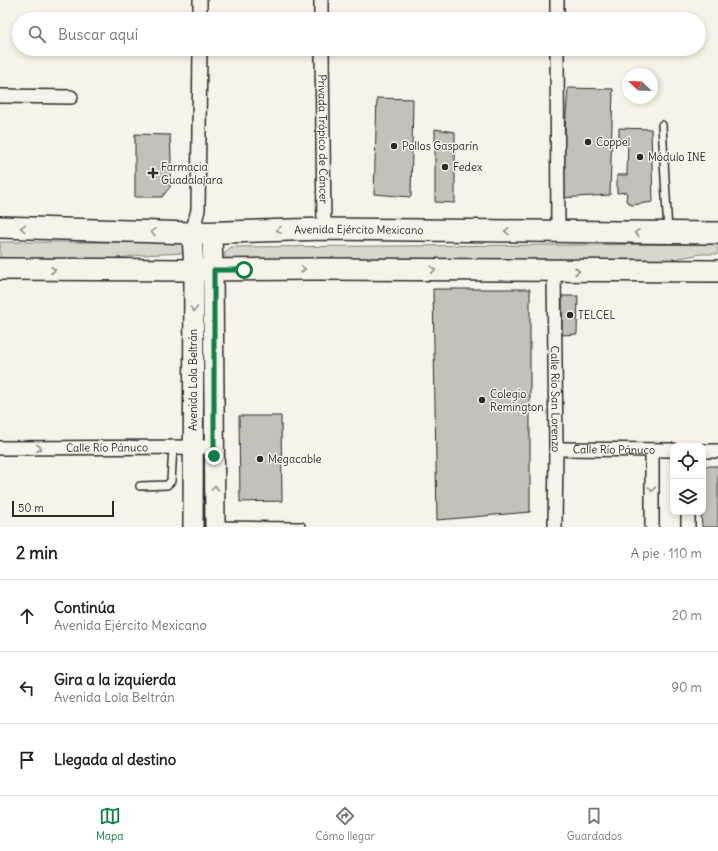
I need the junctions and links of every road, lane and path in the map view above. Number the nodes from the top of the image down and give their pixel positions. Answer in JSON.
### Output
{"nodes":[{"id":1,"x":200,"y":0,"type":"edge"},
{"id":2,"x":321,"y":0,"type":"edge"},
{"id":3,"x":557,"y":0,"type":"edge"},
{"id":4,"x":200,"y":12,"type":"edge"},
{"id":5,"x":321,"y":12,"type":"edge"},
{"id":6,"x":557,"y":12,"type":"edge"},
{"id":7,"x":200,"y":56,"type":"edge"},
{"id":8,"x":322,"y":56,"type":"edge"},
{"id":9,"x":557,"y":56,"type":"edge"},
{"id":10,"x":0,"y":96,"type":"edge"},
{"id":11,"x":71,"y":97,"type":"dead end"},
{"id":12,"x":662,"y":125,"type":"dead end"},
{"id":13,"x":198,"y":210,"type":"junction"},
{"id":14,"x":0,"y":227,"type":"edge"},
{"id":15,"x":324,"y":229,"type":"junction"},
{"id":16,"x":558,"y":231,"type":"junction"},
{"id":17,"x":202,"y":233,"type":"junction"},
{"id":18,"x":668,"y":234,"type":"junction"},
{"id":19,"x":718,"y":234,"type":"edge"},
{"id":20,"x":0,"y":269,"type":"edge"},
{"id":21,"x":204,"y":270,"type":"junction"},
{"id":22,"x":554,"y":271,"type":"junction"},
{"id":23,"x":718,"y":271,"type":"edge"},
{"id":24,"x":173,"y":447,"type":"junction"},
{"id":25,"x":193,"y":447,"type":"junction"},
{"id":26,"x":214,"y":447,"type":"junction"},
{"id":27,"x":0,"y":448,"type":"edge"},
{"id":28,"x":556,"y":450,"type":"junction"},
{"id":29,"x":652,"y":450,"type":"junction"},
{"id":30,"x":670,"y":450,"type":"edge"},
{"id":31,"x":706,"y":451,"type":"edge"},
{"id":32,"x":718,"y":451,"type":"edge"},
{"id":33,"x":140,"y":486,"type":"dead end"},
{"id":34,"x":688,"y":515,"type":"edge"},
{"id":35,"x":215,"y":526,"type":"edge"},
{"id":36,"x":301,"y":526,"type":"dead end"},
{"id":37,"x":193,"y":527,"type":"edge"},
{"id":38,"x":555,"y":527,"type":"edge"},
{"id":39,"x":652,"y":527,"type":"edge"},
{"id":40,"x":688,"y":527,"type":"edge"}],
"edges":[{"from":1,"to":4,"type":"street"},
{"from":2,"to":5,"type":"street"},
{"from":3,"to":6,"type":"street"},
{"from":7,"to":13,"type":"street"},
{"from":8,"to":15,"type":"street","name":"Privada Trópico de Cáncer"},
{"from":9,"to":16,"type":"street"},
{"from":10,"to":11,"type":"street"},
{"from":12,"to":18,"type":"lane"},
{"from":13,"to":17,"type":"street"},
{"from":13,"to":17,"type":"street"},
{"from":17,"to":14,"type":"main road","name":"Avenida Ejército Mexicano","one_way":true},
{"from":16,"to":15,"type":"main road","name":"Avenida Ejército Mexicano","one_way":true},
{"from":15,"to":17,"type":"main road","name":"Avenida Ejército Mexicano","one_way":true},
{"from":18,"to":16,"type":"main road","name":"Avenida Ejército Mexicano","one_way":true},
{"from":17,"to":21,"type":"street","name":"Avenida Lola Beltrán"},
{"from":18,"to":19,"type":"main road","name":"Avenida Ejército Mexicano"},
{"from":20,"to":21,"type":"main road","one_way":true},
{"from":21,"to":22,"type":"main road","one_way":true},
{"from":21,"to":25,"type":"street","name":"Avenida Lola Beltrán","one_way":true},
{"from":21,"to":26,"type":"street","name":"Avenida Lola Beltrán"},
{"from":22,"to":23,"type":"main road","one_way":true},
{"from":22,"to":28,"type":"street","name":"Calle Río San Lorenzo"},
{"from":24,"to":25,"type":"street","name":"Calle Río Pánuco"},
{"from":27,"to":24,"type":"street","name":"Calle Río Pánuco","one_way":true},
{"from":24,"to":33,"type":"lane"},
{"from":25,"to":26,"type":"street","name":"Calle Río Pánuco"},
{"from":25,"to":37,"type":"street","name":"Avenida Lola Beltrán"},
{"from":35,"to":26,"type":"street","name":"Avenida Lola Beltrán","one_way":true},
{"from":28,"to":29,"type":"street","name":"Calle Río Pánuco"},
{"from":28,"to":38,"type":"street","name":"Calle Río San Lorenzo"},
{"from":29,"to":30,"type":"street","name":"Calle Río Pánuco"},
{"from":29,"to":39,"type":"street","one_way":true},
{"from":31,"to":32,"type":"street"},
{"from":34,"to":40,"type":"street"},
{"from":35,"to":36,"type":"lane"}]}
